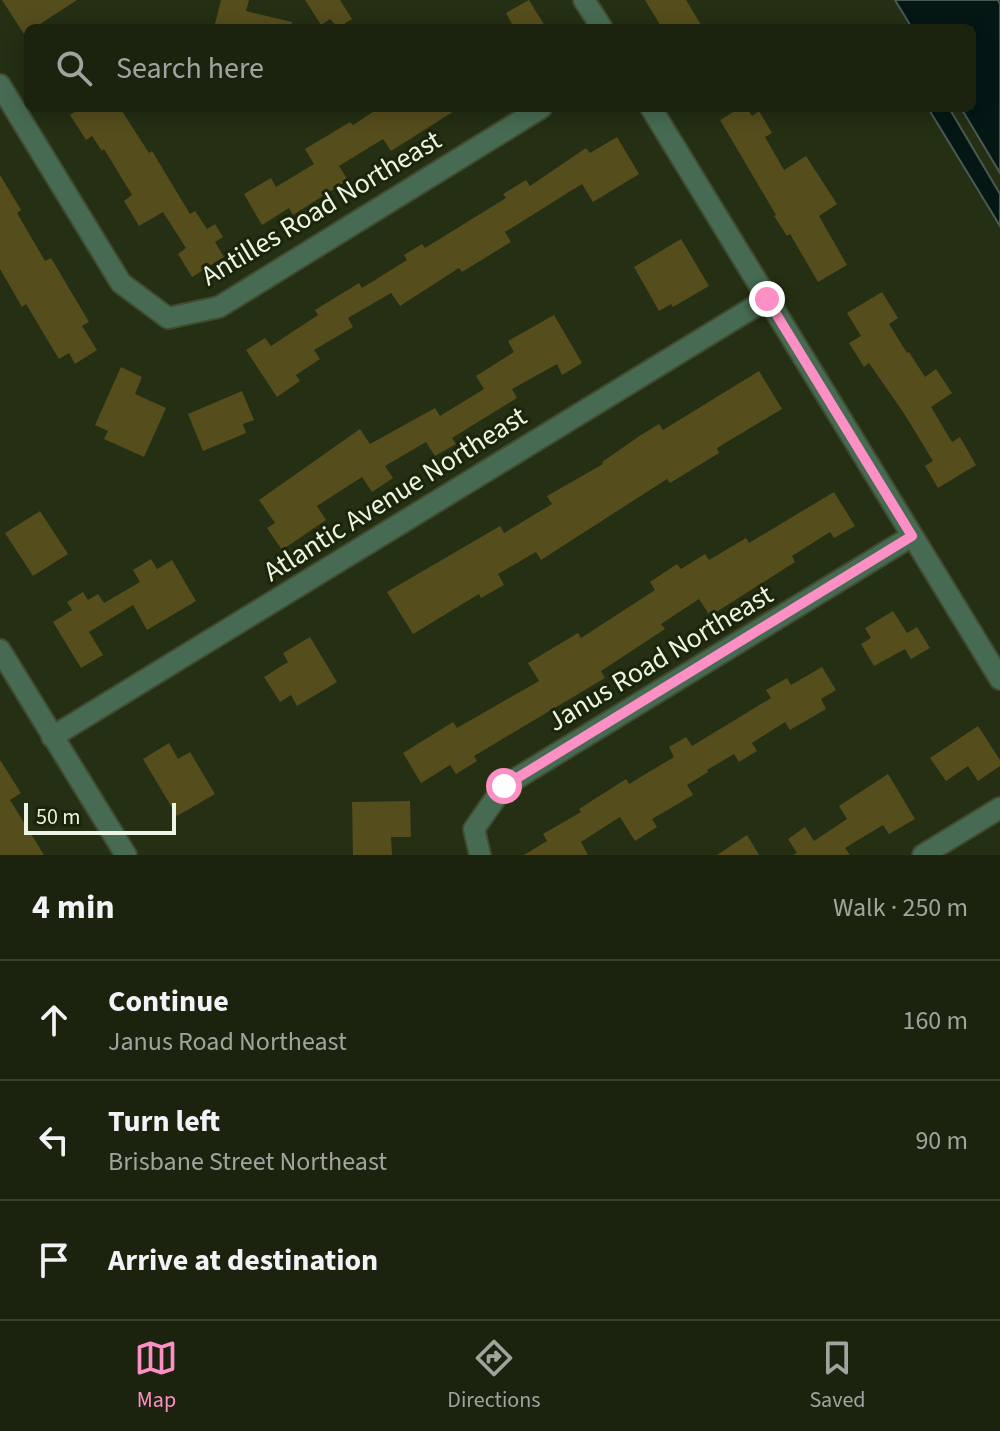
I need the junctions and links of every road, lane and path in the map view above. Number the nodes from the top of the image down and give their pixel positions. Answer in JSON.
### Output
{"nodes":[{"id":1,"x":584,"y":0,"type":"edge"},
{"id":2,"x":599,"y":24,"type":"edge"},
{"id":3,"x":0,"y":85,"type":"edge"},
{"id":4,"x":535,"y":112,"type":"edge"},
{"id":5,"x":653,"y":112,"type":"edge"},
{"id":6,"x":767,"y":299,"type":"junction"},
{"id":7,"x":912,"y":536,"type":"junction"},
{"id":8,"x":0,"y":650,"type":"edge"},
{"id":9,"x":1000,"y":679,"type":"edge"},
{"id":10,"x":52,"y":737,"type":"junction"},
{"id":11,"x":1000,"y":808,"type":"edge"},
{"id":12,"x":126,"y":855,"type":"edge"},
{"id":13,"x":480,"y":855,"type":"edge"},
{"id":14,"x":923,"y":855,"type":"edge"}],
"edges":[{"from":1,"to":2,"type":"street"},
{"from":3,"to":4,"type":"street","name":"Antilles Road Northeast"},
{"from":5,"to":6,"type":"street"},
{"from":6,"to":7,"type":"street"},
{"from":6,"to":10,"type":"street","name":"Atlantic Avenue Northeast"},
{"from":7,"to":9,"type":"street"},
{"from":7,"to":13,"type":"street","name":"Janus Road Northeast"},
{"from":8,"to":10,"type":"street"},
{"from":10,"to":12,"type":"street"},
{"from":11,"to":14,"type":"street"}]}
